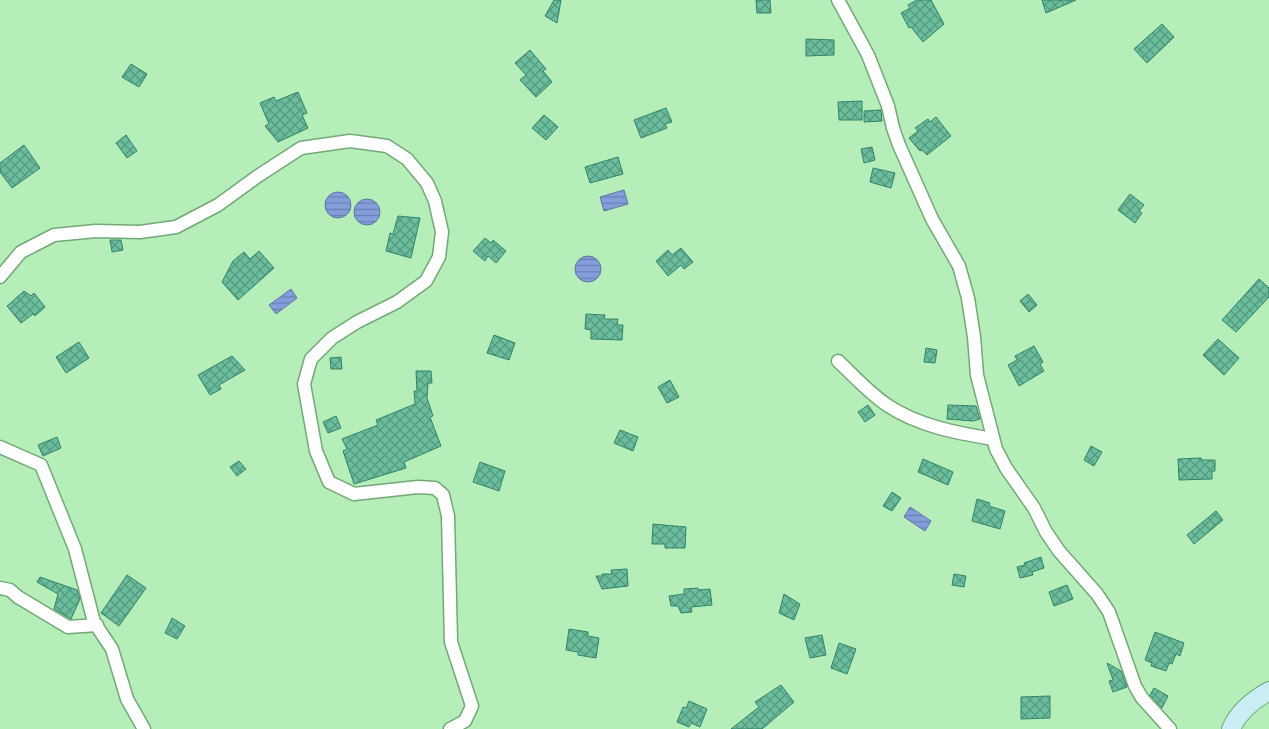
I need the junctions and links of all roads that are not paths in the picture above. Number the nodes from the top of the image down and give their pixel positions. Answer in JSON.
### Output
{"nodes":[{"id":1,"x":838,"y":0,"type":"edge"},
{"id":2,"x":0,"y":277,"type":"edge"},
{"id":3,"x":838,"y":361,"type":"dead end"},
{"id":4,"x":993,"y":439,"type":"junction"},
{"id":5,"x":0,"y":447,"type":"edge"},
{"id":6,"x":0,"y":588,"type":"edge"},
{"id":7,"x":97,"y":625,"type":"junction"},
{"id":8,"x":1269,"y":691,"type":"edge"},
{"id":9,"x":144,"y":729,"type":"edge"},
{"id":10,"x":450,"y":729,"type":"edge"},
{"id":11,"x":1170,"y":729,"type":"edge"},
{"id":12,"x":1231,"y":729,"type":"edge"}],
"edges":[{"from":1,"to":4,"type":"street"},
{"from":2,"to":10,"type":"street"},
{"from":3,"to":4,"type":"street"},
{"from":4,"to":11,"type":"street"},
{"from":5,"to":7,"type":"street"},
{"from":6,"to":7,"type":"street"},
{"from":7,"to":9,"type":"street"},
{"from":8,"to":12,"type":"main road"}]}
